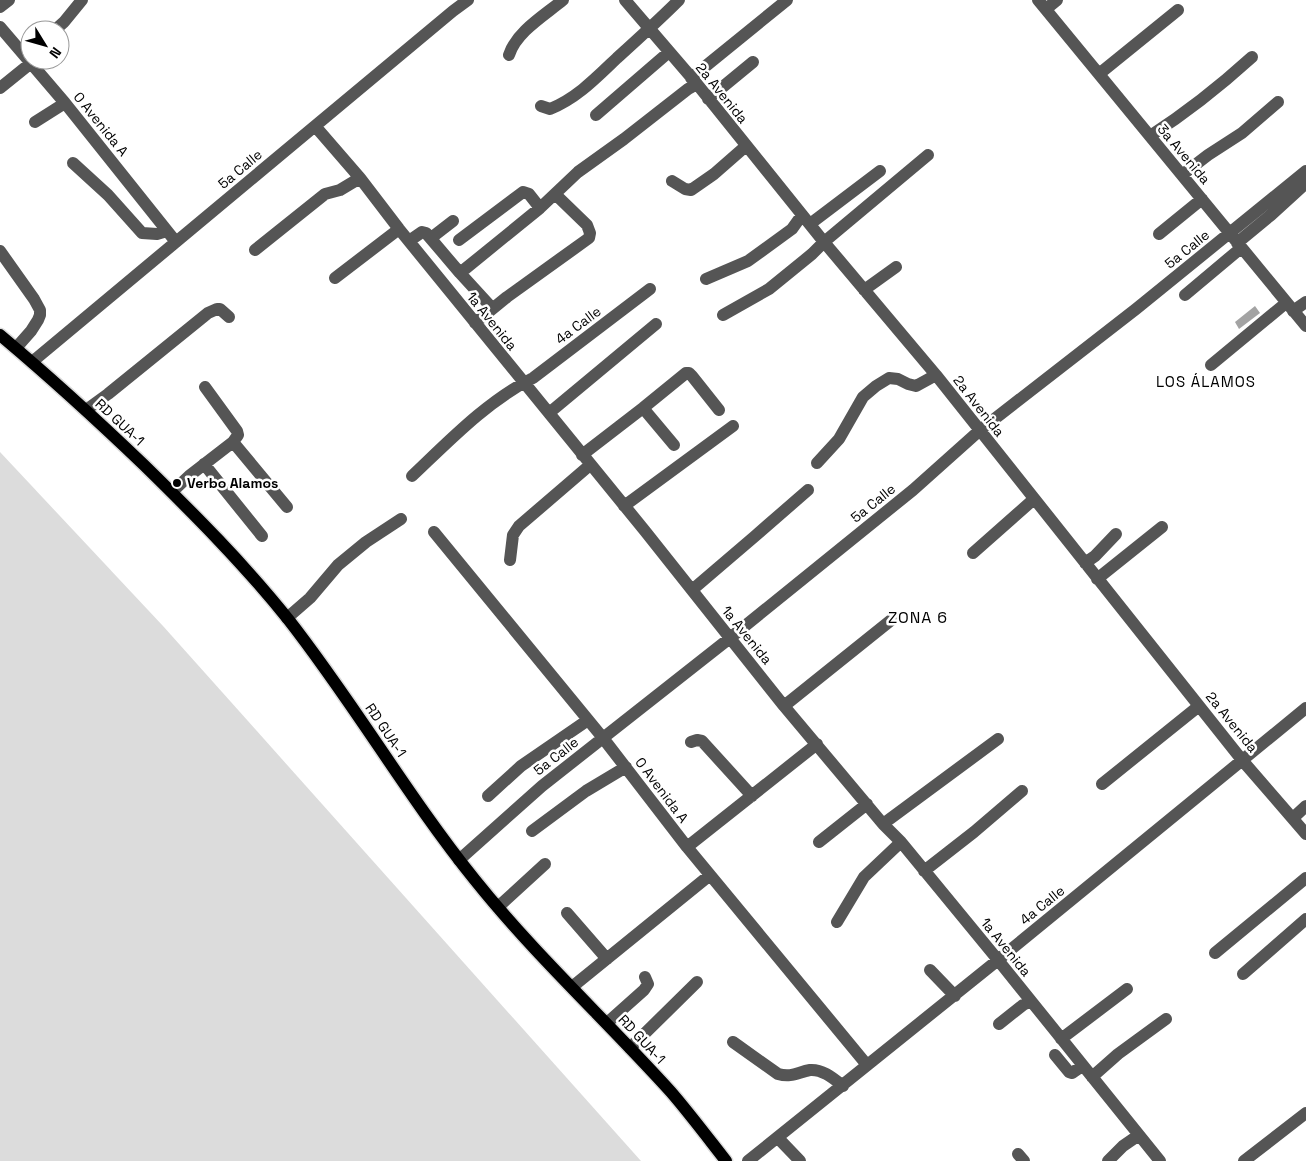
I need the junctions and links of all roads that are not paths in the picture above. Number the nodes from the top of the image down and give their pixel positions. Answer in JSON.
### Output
{"nodes":[{"id":1,"x":9,"y":0,"type":"edge"},
{"id":2,"x":82,"y":0,"type":"edge"},
{"id":3,"x":445,"y":0,"type":"edge"},
{"id":4,"x":468,"y":0,"type":"edge"},
{"id":5,"x":563,"y":0,"type":"edge"},
{"id":6,"x":625,"y":0,"type":"edge"},
{"id":7,"x":679,"y":0,"type":"edge"},
{"id":8,"x":787,"y":0,"type":"edge"},
{"id":9,"x":1057,"y":0,"type":"edge"},
{"id":10,"x":1042,"y":5,"type":"edge"},
{"id":11,"x":0,"y":7,"type":"edge"},
{"id":12,"x":1178,"y":10,"type":"dead end"},
{"id":13,"x":452,"y":11,"type":"junction"},
{"id":14,"x":66,"y":20,"type":"edge"},
{"id":15,"x":0,"y":26,"type":"edge"},
{"id":16,"x":650,"y":29,"type":"junction"},
{"id":17,"x":20,"y":47,"type":"edge"},
{"id":18,"x":669,"y":52,"type":"junction"},
{"id":19,"x":509,"y":55,"type":"dead end"},
{"id":20,"x":1252,"y":57,"type":"dead end"},
{"id":21,"x":753,"y":62,"type":"dead end"},
{"id":22,"x":20,"y":67,"type":"edge"},
{"id":23,"x":39,"y":70,"type":"edge"},
{"id":24,"x":1099,"y":74,"type":"junction"},
{"id":25,"x":694,"y":81,"type":"junction"},
{"id":26,"x":0,"y":88,"type":"edge"},
{"id":27,"x":708,"y":99,"type":"junction"},
{"id":28,"x":1278,"y":102,"type":"dead end"},
{"id":29,"x":65,"y":103,"type":"junction"},
{"id":30,"x":540,"y":106,"type":"dead end"},
{"id":31,"x":596,"y":115,"type":"dead end"},
{"id":32,"x":35,"y":122,"type":"dead end"},
{"id":33,"x":315,"y":126,"type":"junction"},
{"id":34,"x":1150,"y":136,"type":"junction"},
{"id":35,"x":746,"y":146,"type":"junction"},
{"id":36,"x":928,"y":155,"type":"dead end"},
{"id":37,"x":73,"y":163,"type":"dead end"},
{"id":38,"x":880,"y":171,"type":"dead end"},
{"id":39,"x":1306,"y":171,"type":"edge"},
{"id":40,"x":1182,"y":175,"type":"junction"},
{"id":41,"x":360,"y":178,"type":"junction"},
{"id":42,"x":672,"y":181,"type":"dead end"},
{"id":43,"x":1306,"y":183,"type":"edge"},
{"id":44,"x":555,"y":194,"type":"junction"},
{"id":45,"x":1202,"y":199,"type":"junction"},
{"id":46,"x":540,"y":208,"type":"junction"},
{"id":47,"x":806,"y":220,"type":"junction"},
{"id":48,"x":453,"y":221,"type":"dead end"},
{"id":49,"x":399,"y":229,"type":"junction"},
{"id":50,"x":167,"y":231,"type":"junction"},
{"id":51,"x":1159,"y":234,"type":"dead end"},
{"id":52,"x":431,"y":238,"type":"junction"},
{"id":53,"x":459,"y":240,"type":"dead end"},
{"id":54,"x":176,"y":242,"type":"junction"},
{"id":55,"x":409,"y":242,"type":"junction"},
{"id":56,"x":824,"y":242,"type":"junction"},
{"id":57,"x":1236,"y":242,"type":"junction"},
{"id":58,"x":255,"y":250,"type":"dead end"},
{"id":59,"x":0,"y":251,"type":"edge"},
{"id":60,"x":896,"y":267,"type":"dead end"},
{"id":61,"x":460,"y":273,"type":"junction"},
{"id":62,"x":335,"y":278,"type":"dead end"},
{"id":63,"x":706,"y":279,"type":"dead end"},
{"id":64,"x":650,"y":289,"type":"dead end"},
{"id":65,"x":864,"y":290,"type":"junction"},
{"id":66,"x":1185,"y":295,"type":"dead end"},
{"id":67,"x":1306,"y":302,"type":"edge"},
{"id":68,"x":1290,"y":307,"type":"junction"},
{"id":69,"x":492,"y":308,"type":"junction"},
{"id":70,"x":723,"y":315,"type":"dead end"},
{"id":71,"x":229,"y":317,"type":"dead end"},
{"id":72,"x":475,"y":323,"type":"junction"},
{"id":73,"x":656,"y":324,"type":"dead end"},
{"id":74,"x":1306,"y":326,"type":"edge"},
{"id":75,"x":0,"y":335,"type":"edge"},
{"id":76,"x":16,"y":348,"type":"junction"},
{"id":77,"x":32,"y":362,"type":"junction"},
{"id":78,"x":1211,"y":365,"type":"dead end"},
{"id":79,"x":936,"y":375,"type":"junction"},
{"id":80,"x":524,"y":383,"type":"junction"},
{"id":81,"x":205,"y":387,"type":"dead end"},
{"id":82,"x":643,"y":408,"type":"junction"},
{"id":83,"x":86,"y":410,"type":"junction"},
{"id":84,"x":719,"y":410,"type":"dead end"},
{"id":85,"x":549,"y":413,"type":"junction"},
{"id":86,"x":733,"y":426,"type":"dead end"},
{"id":87,"x":979,"y":431,"type":"junction"},
{"id":88,"x":233,"y":442,"type":"junction"},
{"id":89,"x":674,"y":445,"type":"dead end"},
{"id":90,"x":586,"y":460,"type":"junction"},
{"id":91,"x":817,"y":463,"type":"dead end"},
{"id":92,"x":204,"y":464,"type":"junction"},
{"id":93,"x":412,"y":476,"type":"dead end"},
{"id":94,"x":808,"y":490,"type":"dead end"},
{"id":95,"x":172,"y":492,"type":"junction"},
{"id":96,"x":1034,"y":499,"type":"junction"},
{"id":97,"x":624,"y":506,"type":"junction"},
{"id":98,"x":288,"y":507,"type":"dead end"},
{"id":99,"x":401,"y":519,"type":"dead end"},
{"id":100,"x":1162,"y":527,"type":"dead end"},
{"id":101,"x":434,"y":532,"type":"dead end"},
{"id":102,"x":1116,"y":534,"type":"dead end"},
{"id":103,"x":262,"y":536,"type":"dead end"},
{"id":104,"x":973,"y":553,"type":"dead end"},
{"id":105,"x":510,"y":560,"type":"dead end"},
{"id":106,"x":1085,"y":563,"type":"junction"},
{"id":107,"x":1097,"y":579,"type":"junction"},
{"id":108,"x":692,"y":590,"type":"junction"},
{"id":109,"x":895,"y":616,"type":"dead end"},
{"id":110,"x":288,"y":618,"type":"junction"},
{"id":111,"x":730,"y":638,"type":"junction"},
{"id":112,"x":784,"y":706,"type":"junction"},
{"id":113,"x":1199,"y":706,"type":"junction"},
{"id":114,"x":1306,"y":708,"type":"edge"},
{"id":115,"x":588,"y":720,"type":"junction"},
{"id":116,"x":603,"y":738,"type":"junction"},
{"id":117,"x":998,"y":739,"type":"dead end"},
{"id":118,"x":691,"y":742,"type":"dead end"},
{"id":119,"x":817,"y":744,"type":"junction"},
{"id":120,"x":1242,"y":760,"type":"junction"},
{"id":121,"x":626,"y":767,"type":"junction"},
{"id":122,"x":1102,"y":784,"type":"dead end"},
{"id":123,"x":1022,"y":791,"type":"dead end"},
{"id":124,"x":488,"y":796,"type":"dead end"},
{"id":125,"x":752,"y":796,"type":"junction"},
{"id":126,"x":867,"y":804,"type":"junction"},
{"id":127,"x":1306,"y":806,"type":"edge"},
{"id":128,"x":1293,"y":818,"type":"junction"},
{"id":129,"x":883,"y":824,"type":"junction"},
{"id":130,"x":532,"y":831,"type":"dead end"},
{"id":131,"x":1306,"y":834,"type":"edge"},
{"id":132,"x":819,"y":842,"type":"dead end"},
{"id":133,"x":901,"y":842,"type":"junction"},
{"id":134,"x":687,"y":847,"type":"junction"},
{"id":135,"x":459,"y":860,"type":"junction"},
{"id":136,"x":544,"y":864,"type":"dead end"},
{"id":137,"x":924,"y":871,"type":"junction"},
{"id":138,"x":710,"y":875,"type":"junction"},
{"id":139,"x":1306,"y":878,"type":"edge"},
{"id":140,"x":498,"y":907,"type":"junction"},
{"id":141,"x":567,"y":913,"type":"dead end"},
{"id":142,"x":1306,"y":919,"type":"edge"},
{"id":143,"x":837,"y":922,"type":"dead end"},
{"id":144,"x":1215,"y":953,"type":"dead end"},
{"id":145,"x":607,"y":959,"type":"junction"},
{"id":146,"x":998,"y":960,"type":"junction"},
{"id":147,"x":930,"y":970,"type":"dead end"},
{"id":148,"x":1243,"y":974,"type":"dead end"},
{"id":149,"x":644,"y":977,"type":"dead end"},
{"id":150,"x":696,"y":982,"type":"dead end"},
{"id":151,"x":572,"y":987,"type":"junction"},
{"id":152,"x":1127,"y":989,"type":"dead end"},
{"id":153,"x":955,"y":996,"type":"junction"},
{"id":154,"x":1031,"y":1001,"type":"junction"},
{"id":155,"x":1166,"y":1019,"type":"dead end"},
{"id":156,"x":607,"y":1023,"type":"junction"},
{"id":157,"x":1000,"y":1024,"type":"dead end"},
{"id":158,"x":1061,"y":1039,"type":"junction"},
{"id":159,"x":733,"y":1042,"type":"dead end"},
{"id":160,"x":630,"y":1048,"type":"junction"},
{"id":161,"x":1054,"y":1055,"type":"dead end"},
{"id":162,"x":867,"y":1065,"type":"junction"},
{"id":163,"x":1082,"y":1066,"type":"junction"},
{"id":164,"x":1092,"y":1077,"type":"junction"},
{"id":165,"x":843,"y":1086,"type":"junction"},
{"id":166,"x":1306,"y":1113,"type":"edge"},
{"id":167,"x":1139,"y":1135,"type":"junction"},
{"id":168,"x":778,"y":1138,"type":"junction"},
{"id":169,"x":726,"y":1161,"type":"edge"},
{"id":170,"x":748,"y":1161,"type":"edge"},
{"id":171,"x":800,"y":1161,"type":"edge"},
{"id":172,"x":1108,"y":1161,"type":"edge"},
{"id":173,"x":1160,"y":1161,"type":"edge"},
{"id":174,"x":1244,"y":1161,"type":"edge"}],
"edges":[{"from":1,"to":11,"type":"street"},
{"from":2,"to":14,"type":"street"},
{"from":3,"to":13,"type":"street"},
{"from":4,"to":13,"type":"street","name":"5a Calle"},
{"from":5,"to":19,"type":"street"},
{"from":6,"to":16,"type":"street","name":"2a Avenida"},
{"from":7,"to":16,"type":"street"},
{"from":8,"to":25,"type":"street"},
{"from":9,"to":10,"type":"street"},
{"from":10,"to":24,"type":"street","name":"3a Avenida"},
{"from":12,"to":24,"type":"street"},
{"from":13,"to":33,"type":"street","name":"5a Calle"},
{"from":15,"to":17,"type":"street","name":"0 Avenida A"},
{"from":16,"to":18,"type":"street","name":"2a Avenida"},
{"from":16,"to":30,"type":"street"},
{"from":18,"to":25,"type":"street","name":"2a Avenida"},
{"from":18,"to":31,"type":"street"},
{"from":20,"to":34,"type":"street"},
{"from":21,"to":27,"type":"street"},
{"from":22,"to":26,"type":"street"},
{"from":23,"to":29,"type":"street","name":"0 Avenida A"},
{"from":24,"to":34,"type":"street","name":"3a Avenida"},
{"from":25,"to":27,"type":"street","name":"2a Avenida"},
{"from":25,"to":44,"type":"street"},
{"from":27,"to":35,"type":"street","name":"2a Avenida"},
{"from":28,"to":40,"type":"street"},
{"from":29,"to":32,"type":"street"},
{"from":29,"to":50,"type":"street","name":"0 Avenida A"},
{"from":33,"to":41,"type":"street","name":"1a Avenida"},
{"from":33,"to":54,"type":"street","name":"5a Calle"},
{"from":34,"to":40,"type":"street","name":"3a Avenida"},
{"from":35,"to":42,"type":"street"},
{"from":35,"to":47,"type":"street","name":"2a Avenida"},
{"from":36,"to":56,"type":"street"},
{"from":37,"to":50,"type":"street"},
{"from":38,"to":47,"type":"street"},
{"from":39,"to":57,"type":"street","name":"5a Calle"},
{"from":40,"to":45,"type":"street","name":"3a Avenida"},
{"from":41,"to":49,"type":"street","name":"1a Avenida"},
{"from":41,"to":58,"type":"street"},
{"from":43,"to":57,"type":"street"},
{"from":44,"to":46,"type":"street"},
{"from":44,"to":69,"type":"street"},
{"from":45,"to":51,"type":"street"},
{"from":45,"to":57,"type":"street","name":"3a Avenida"},
{"from":46,"to":53,"type":"street"},
{"from":46,"to":61,"type":"street"},
{"from":47,"to":56,"type":"street","name":"2a Avenida"},
{"from":47,"to":63,"type":"street"},
{"from":48,"to":52,"type":"street"},
{"from":49,"to":55,"type":"street","name":"1a Avenida"},
{"from":49,"to":62,"type":"street"},
{"from":50,"to":54,"type":"street","name":"0 Avenida A"},
{"from":52,"to":55,"type":"street"},
{"from":52,"to":61,"type":"street"},
{"from":54,"to":77,"type":"street","name":"5a Calle"},
{"from":55,"to":72,"type":"street","name":"1a Avenida"},
{"from":56,"to":65,"type":"street","name":"2a Avenida"},
{"from":56,"to":70,"type":"street"},
{"from":57,"to":66,"type":"street"},
{"from":57,"to":68,"type":"street","name":"3a Avenida"},
{"from":57,"to":87,"type":"street","name":"5a Calle"},
{"from":59,"to":76,"type":"street"},
{"from":60,"to":65,"type":"street"},
{"from":61,"to":69,"type":"street"},
{"from":64,"to":80,"type":"street","name":"4a Calle"},
{"from":65,"to":79,"type":"street","name":"2a Avenida"},
{"from":67,"to":68,"type":"street"},
{"from":68,"to":74,"type":"street","name":"3a Avenida"},
{"from":68,"to":78,"type":"street"},
{"from":69,"to":72,"type":"street"},
{"from":71,"to":83,"type":"street"},
{"from":72,"to":80,"type":"street","name":"1a Avenida"},
{"from":73,"to":85,"type":"street"},
{"from":75,"to":76,"type":"main road","name":"RD GUA-1"},
{"from":76,"to":77,"type":"main road","name":"RD GUA-1"},
{"from":77,"to":83,"type":"main road","name":"RD GUA-1"},
{"from":79,"to":87,"type":"street","name":"2a Avenida"},
{"from":79,"to":91,"type":"street"},
{"from":80,"to":85,"type":"street","name":"1a Avenida"},
{"from":80,"to":93,"type":"street","name":"4a Calle"},
{"from":81,"to":88,"type":"street"},
{"from":82,"to":84,"type":"street"},
{"from":82,"to":89,"type":"street"},
{"from":82,"to":90,"type":"street"},
{"from":83,"to":95,"type":"main road","name":"RD GUA-1"},
{"from":85,"to":90,"type":"street","name":"1a Avenida"},
{"from":86,"to":97,"type":"street"},
{"from":87,"to":96,"type":"street","name":"2a Avenida"},
{"from":87,"to":111,"type":"street","name":"5a Calle"},
{"from":88,"to":92,"type":"street"},
{"from":88,"to":98,"type":"street"},
{"from":90,"to":97,"type":"street","name":"1a Avenida"},
{"from":90,"to":105,"type":"street"},
{"from":92,"to":95,"type":"street"},
{"from":92,"to":103,"type":"street"},
{"from":94,"to":108,"type":"street"},
{"from":95,"to":110,"type":"main road","name":"RD GUA-1"},
{"from":96,"to":104,"type":"street"},
{"from":96,"to":106,"type":"street","name":"2a Avenida"},
{"from":97,"to":108,"type":"street","name":"1a Avenida"},
{"from":99,"to":110,"type":"street"},
{"from":100,"to":107,"type":"street"},
{"from":101,"to":115,"type":"street","name":"0 Avenida A"},
{"from":102,"to":106,"type":"street"},
{"from":106,"to":107,"type":"street","name":"2a Avenida"},
{"from":107,"to":113,"type":"street","name":"2a Avenida"},
{"from":108,"to":111,"type":"street","name":"1a Avenida"},
{"from":109,"to":112,"type":"street"},
{"from":110,"to":135,"type":"main road","name":"RD GUA-1"},
{"from":111,"to":112,"type":"street","name":"1a Avenida"},
{"from":111,"to":116,"type":"street","name":"5a Calle"},
{"from":112,"to":119,"type":"street","name":"1a Avenida"},
{"from":113,"to":120,"type":"street","name":"2a Avenida"},
{"from":113,"to":122,"type":"street"},
{"from":114,"to":120,"type":"street","name":"4a Calle"},
{"from":115,"to":116,"type":"street","name":"0 Avenida A"},
{"from":115,"to":124,"type":"street"},
{"from":116,"to":121,"type":"street","name":"0 Avenida A"},
{"from":116,"to":135,"type":"street","name":"5a Calle"},
{"from":117,"to":129,"type":"street"},
{"from":118,"to":125,"type":"street"},
{"from":119,"to":125,"type":"street"},
{"from":119,"to":126,"type":"street","name":"1a Avenida"},
{"from":120,"to":128,"type":"street","name":"2a Avenida"},
{"from":120,"to":146,"type":"street","name":"4a Calle"},
{"from":121,"to":130,"type":"street"},
{"from":121,"to":134,"type":"street","name":"0 Avenida A"},
{"from":123,"to":137,"type":"street"},
{"from":125,"to":134,"type":"street"},
{"from":126,"to":129,"type":"street","name":"1a Avenida"},
{"from":126,"to":132,"type":"street"},
{"from":127,"to":128,"type":"street"},
{"from":128,"to":131,"type":"street","name":"2a Avenida"},
{"from":129,"to":133,"type":"street","name":"1a Avenida"},
{"from":133,"to":137,"type":"street","name":"1a Avenida"},
{"from":133,"to":143,"type":"street"},
{"from":134,"to":138,"type":"street","name":"0 Avenida A"},
{"from":135,"to":140,"type":"main road","name":"RD GUA-1"},
{"from":136,"to":140,"type":"street"},
{"from":137,"to":146,"type":"street","name":"1a Avenida"},
{"from":138,"to":145,"type":"street"},
{"from":138,"to":162,"type":"street","name":"0 Avenida A"},
{"from":139,"to":144,"type":"street"},
{"from":140,"to":151,"type":"main road","name":"RD GUA-1"},
{"from":141,"to":145,"type":"street"},
{"from":142,"to":148,"type":"street"},
{"from":145,"to":151,"type":"street"},
{"from":146,"to":153,"type":"street","name":"4a Calle"},
{"from":146,"to":154,"type":"street","name":"1a Avenida"},
{"from":147,"to":153,"type":"street"},
{"from":149,"to":156,"type":"street"},
{"from":150,"to":160,"type":"street"},
{"from":151,"to":156,"type":"main road","name":"RD GUA-1"},
{"from":152,"to":158,"type":"street"},
{"from":153,"to":162,"type":"street","name":"4a Calle"},
{"from":154,"to":157,"type":"street"},
{"from":154,"to":158,"type":"street","name":"1a Avenida"},
{"from":155,"to":164,"type":"street"},
{"from":156,"to":160,"type":"main road","name":"RD GUA-1"},
{"from":158,"to":163,"type":"street","name":"1a Avenida"},
{"from":159,"to":165,"type":"street"},
{"from":160,"to":169,"type":"main road","name":"RD GUA-1"},
{"from":161,"to":163,"type":"street"},
{"from":162,"to":165,"type":"street","name":"4a Calle"},
{"from":163,"to":164,"type":"street","name":"1a Avenida"},
{"from":164,"to":167,"type":"street","name":"1a Avenida"},
{"from":165,"to":168,"type":"street","name":"4a Calle"},
{"from":166,"to":174,"type":"street"},
{"from":167,"to":172,"type":"street"},
{"from":167,"to":173,"type":"street","name":"1a Avenida"},
{"from":168,"to":170,"type":"street","name":"4a Calle"},
{"from":168,"to":171,"type":"street"}]}
